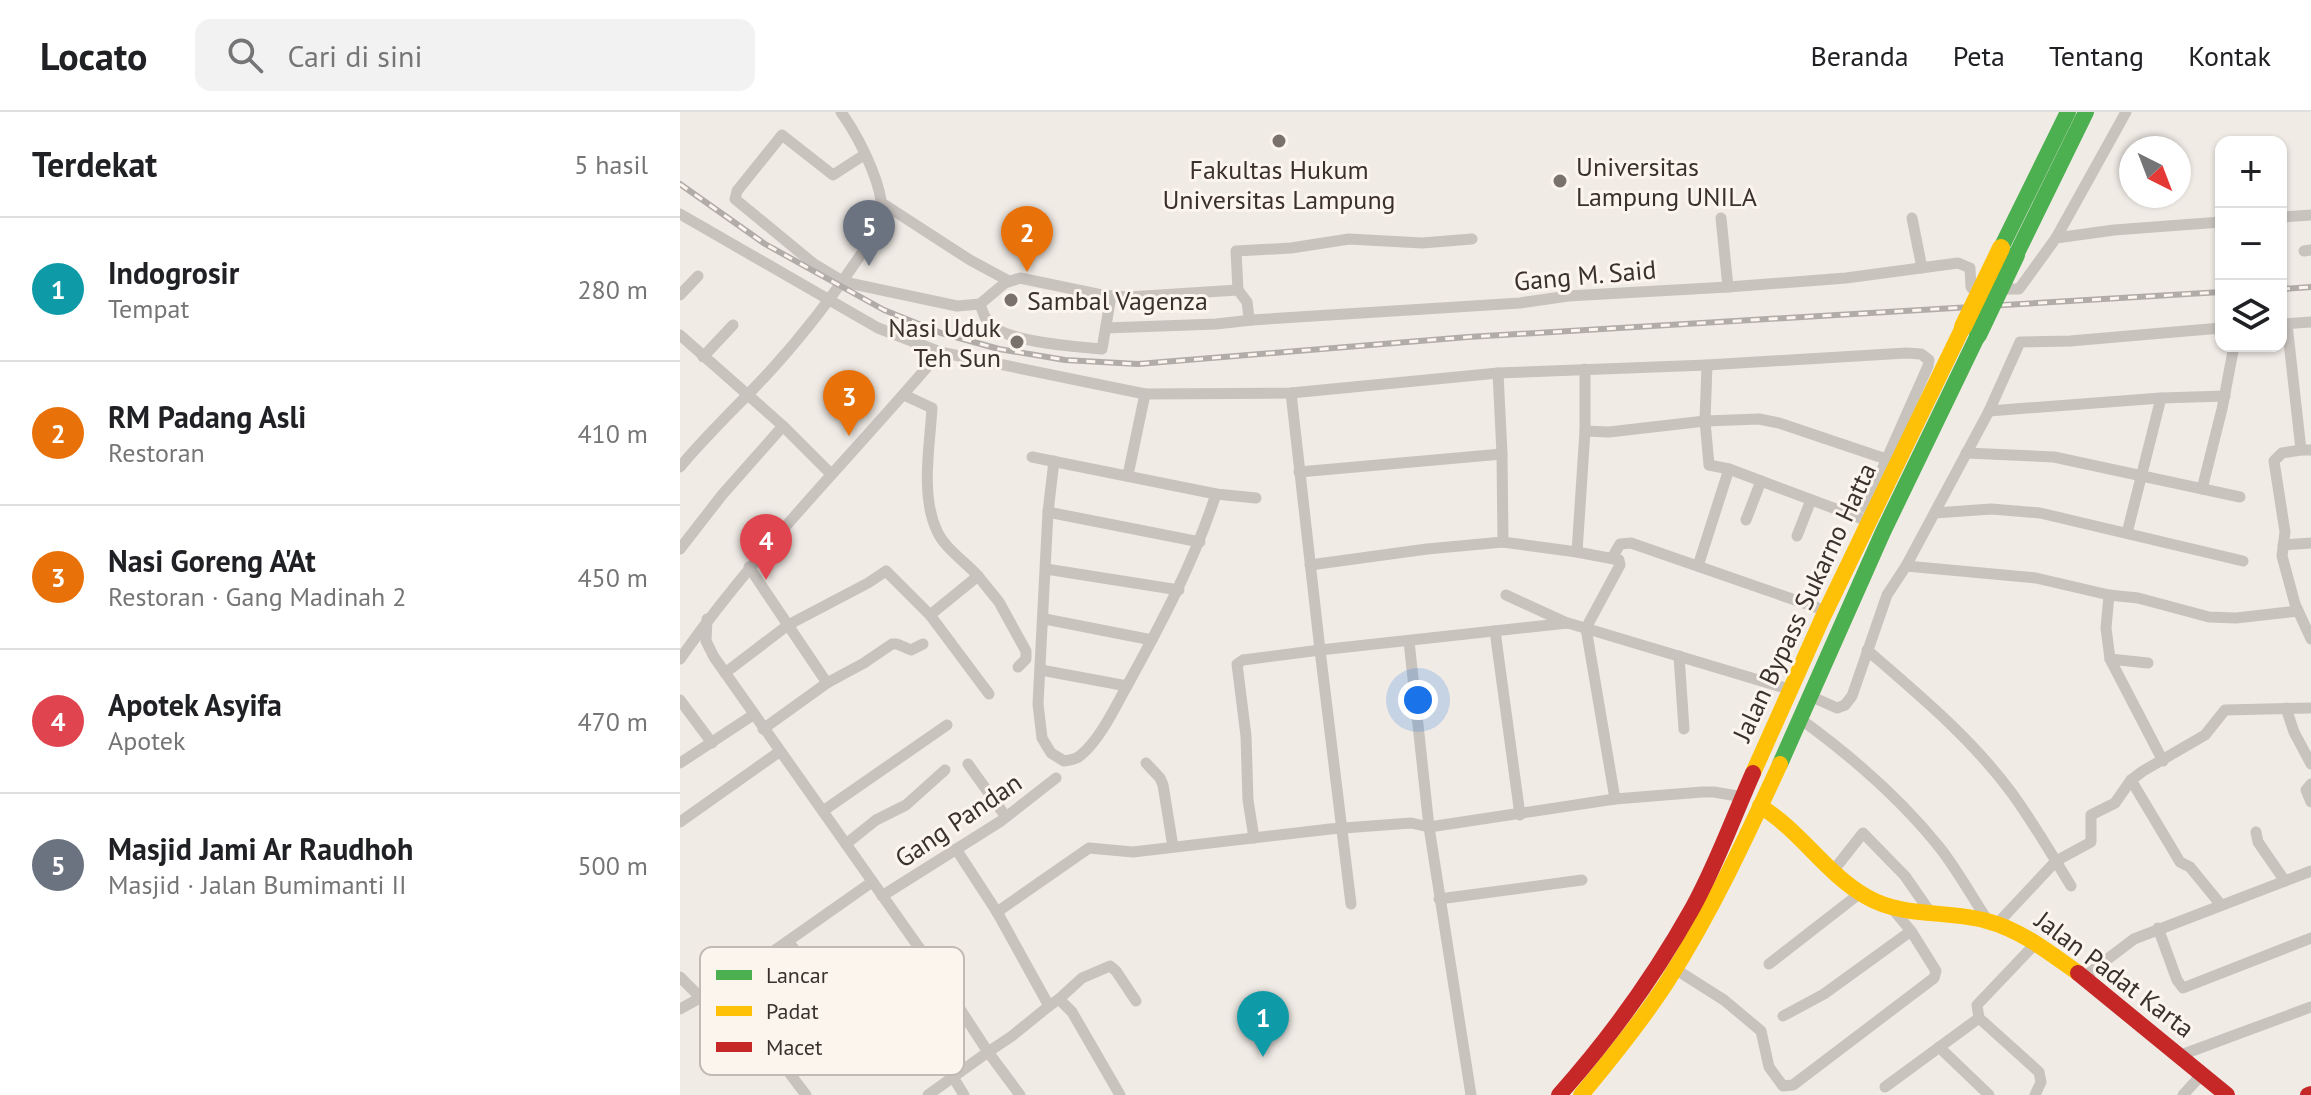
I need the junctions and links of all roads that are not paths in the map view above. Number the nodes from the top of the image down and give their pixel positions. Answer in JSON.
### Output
{"nodes":[{"id":1,"x":841,"y":112,"type":"edge"},
{"id":2,"x":2068,"y":112,"type":"edge"},
{"id":3,"x":2086,"y":112,"type":"edge"},
{"id":4,"x":2126,"y":112,"type":"edge"},
{"id":5,"x":864,"y":155,"type":"junction"},
{"id":6,"x":882,"y":203,"type":"junction"},
{"id":7,"x":680,"y":214,"type":"edge"},
{"id":8,"x":2311,"y":215,"type":"edge"},
{"id":9,"x":2287,"y":217,"type":"edge"},
{"id":10,"x":1721,"y":218,"type":"dead end"},
{"id":11,"x":1912,"y":218,"type":"dead end"},
{"id":12,"x":2215,"y":222,"type":"edge"},
{"id":13,"x":2056,"y":238,"type":"junction"},
{"id":14,"x":1472,"y":239,"type":"dead end"},
{"id":15,"x":2009,"y":251,"type":"junction"},
{"id":16,"x":1922,"y":268,"type":"junction"},
{"id":17,"x":698,"y":276,"type":"dead end"},
{"id":18,"x":1009,"y":281,"type":"junction"},
{"id":19,"x":844,"y":282,"type":"junction"},
{"id":20,"x":1728,"y":287,"type":"junction"},
{"id":21,"x":1238,"y":290,"type":"junction"},
{"id":22,"x":680,"y":295,"type":"edge"},
{"id":23,"x":1111,"y":296,"type":"junction"},
{"id":24,"x":831,"y":300,"type":"junction"},
{"id":25,"x":980,"y":304,"type":"junction"},
{"id":26,"x":1252,"y":320,"type":"junction"},
{"id":27,"x":2311,"y":322,"type":"edge"},
{"id":28,"x":2287,"y":324,"type":"edge"},
{"id":29,"x":733,"y":325,"type":"dead end"},
{"id":30,"x":1106,"y":328,"type":"junction"},
{"id":31,"x":2215,"y":329,"type":"edge"},
{"id":32,"x":680,"y":335,"type":"edge"},
{"id":33,"x":2287,"y":341,"type":"edge"},
{"id":34,"x":940,"y":352,"type":"junction"},
{"id":35,"x":2233,"y":352,"type":"edge"},
{"id":36,"x":703,"y":357,"type":"junction"},
{"id":37,"x":1707,"y":365,"type":"junction"},
{"id":38,"x":1585,"y":369,"type":"junction"},
{"id":39,"x":1498,"y":373,"type":"junction"},
{"id":40,"x":1291,"y":393,"type":"junction"},
{"id":41,"x":1145,"y":394,"type":"junction"},
{"id":42,"x":747,"y":395,"type":"junction"},
{"id":43,"x":904,"y":395,"type":"junction"},
{"id":44,"x":2225,"y":396,"type":"junction"},
{"id":45,"x":2161,"y":398,"type":"junction"},
{"id":46,"x":1989,"y":411,"type":"junction"},
{"id":47,"x":1705,"y":421,"type":"junction"},
{"id":48,"x":783,"y":426,"type":"junction"},
{"id":49,"x":1585,"y":431,"type":"junction"},
{"id":50,"x":2306,"y":450,"type":"edge"},
{"id":51,"x":1966,"y":453,"type":"junction"},
{"id":52,"x":1502,"y":454,"type":"junction"},
{"id":53,"x":1032,"y":457,"type":"dead end"},
{"id":54,"x":1886,"y":459,"type":"junction"},
{"id":55,"x":1054,"y":461,"type":"junction"},
{"id":56,"x":680,"y":466,"type":"edge"},
{"id":57,"x":1729,"y":469,"type":"junction"},
{"id":58,"x":1299,"y":472,"type":"junction"},
{"id":59,"x":831,"y":474,"type":"junction"},
{"id":60,"x":1128,"y":475,"type":"junction"},
{"id":61,"x":2143,"y":475,"type":"junction"},
{"id":62,"x":1761,"y":481,"type":"junction"},
{"id":63,"x":2202,"y":489,"type":"junction"},
{"id":64,"x":1216,"y":494,"type":"junction"},
{"id":65,"x":2240,"y":497,"type":"dead end"},
{"id":66,"x":1256,"y":498,"type":"dead end"},
{"id":67,"x":1811,"y":500,"type":"junction"},
{"id":68,"x":1048,"y":512,"type":"junction"},
{"id":69,"x":1935,"y":513,"type":"junction"},
{"id":70,"x":1860,"y":518,"type":"junction"},
{"id":71,"x":1746,"y":520,"type":"dead end"},
{"id":72,"x":2127,"y":533,"type":"junction"},
{"id":73,"x":1797,"y":536,"type":"dead end"},
{"id":74,"x":1200,"y":542,"type":"junction"},
{"id":75,"x":1503,"y":542,"type":"junction"},
{"id":76,"x":2311,"y":543,"type":"edge"},
{"id":77,"x":2283,"y":545,"type":"junction"},
{"id":78,"x":680,"y":549,"type":"edge"},
{"id":79,"x":1577,"y":552,"type":"junction"},
{"id":80,"x":1612,"y":558,"type":"junction"},
{"id":81,"x":2243,"y":561,"type":"dead end"},
{"id":82,"x":1310,"y":565,"type":"junction"},
{"id":83,"x":1698,"y":566,"type":"junction"},
{"id":84,"x":1906,"y":566,"type":"junction"},
{"id":85,"x":749,"y":567,"type":"junction"},
{"id":86,"x":1046,"y":569,"type":"junction"},
{"id":87,"x":978,"y":576,"type":"junction"},
{"id":88,"x":1179,"y":590,"type":"junction"},
{"id":89,"x":1506,"y":595,"type":"dead end"},
{"id":90,"x":2109,"y":595,"type":"junction"},
{"id":91,"x":1818,"y":608,"type":"junction"},
{"id":92,"x":2298,"y":611,"type":"junction"},
{"id":93,"x":930,"y":615,"type":"junction"},
{"id":94,"x":707,"y":619,"type":"junction"},
{"id":95,"x":1045,"y":619,"type":"junction"},
{"id":96,"x":1568,"y":623,"type":"junction"},
{"id":97,"x":788,"y":625,"type":"junction"},
{"id":98,"x":1586,"y":628,"type":"junction"},
{"id":99,"x":1495,"y":631,"type":"junction"},
{"id":100,"x":2311,"y":639,"type":"edge"},
{"id":101,"x":1152,"y":640,"type":"junction"},
{"id":102,"x":1409,"y":641,"type":"junction"},
{"id":103,"x":686,"y":642,"type":"edge"},
{"id":104,"x":923,"y":644,"type":"dead end"},
{"id":105,"x":1320,"y":650,"type":"junction"},
{"id":106,"x":1867,"y":650,"type":"junction"},
{"id":107,"x":1679,"y":656,"type":"junction"},
{"id":108,"x":680,"y":659,"type":"edge"},
{"id":109,"x":2110,"y":659,"type":"junction"},
{"id":110,"x":2148,"y":663,"type":"dead end"},
{"id":111,"x":1018,"y":667,"type":"dead end"},
{"id":112,"x":1041,"y":670,"type":"junction"},
{"id":113,"x":725,"y":673,"type":"junction"},
{"id":114,"x":827,"y":683,"type":"junction"},
{"id":115,"x":1127,"y":686,"type":"junction"},
{"id":116,"x":1794,"y":691,"type":"junction"},
{"id":117,"x":989,"y":694,"type":"dead end"},
{"id":118,"x":680,"y":700,"type":"edge"},
{"id":119,"x":2286,"y":708,"type":"junction"},
{"id":120,"x":2311,"y":708,"type":"edge"},
{"id":121,"x":753,"y":715,"type":"junction"},
{"id":122,"x":1799,"y":718,"type":"junction"},
{"id":123,"x":947,"y":725,"type":"dead end"},
{"id":124,"x":763,"y":729,"type":"junction"},
{"id":125,"x":1684,"y":729,"type":"dead end"},
{"id":126,"x":712,"y":743,"type":"junction"},
{"id":127,"x":779,"y":752,"type":"junction"},
{"id":128,"x":2163,"y":761,"type":"junction"},
{"id":129,"x":680,"y":763,"type":"edge"},
{"id":130,"x":1146,"y":763,"type":"dead end"},
{"id":131,"x":968,"y":764,"type":"dead end"},
{"id":132,"x":2311,"y":764,"type":"edge"},
{"id":133,"x":945,"y":770,"type":"dead end"},
{"id":134,"x":1056,"y":778,"type":"dead end"},
{"id":135,"x":2131,"y":780,"type":"junction"},
{"id":136,"x":2311,"y":784,"type":"edge"},
{"id":137,"x":1615,"y":799,"type":"junction"},
{"id":138,"x":1751,"y":802,"type":"junction"},
{"id":139,"x":2311,"y":802,"type":"edge"},
{"id":140,"x":823,"y":811,"type":"junction"},
{"id":141,"x":1520,"y":815,"type":"junction"},
{"id":142,"x":1006,"y":817,"type":"junction"},
{"id":143,"x":680,"y":822,"type":"edge"},
{"id":144,"x":1429,"y":827,"type":"junction"},
{"id":145,"x":1342,"y":829,"type":"junction"},
{"id":146,"x":2256,"y":832,"type":"dead end"},
{"id":147,"x":1254,"y":838,"type":"junction"},
{"id":148,"x":846,"y":844,"type":"junction"},
{"id":149,"x":1173,"y":847,"type":"junction"},
{"id":150,"x":956,"y":849,"type":"junction"},
{"id":151,"x":2056,"y":861,"type":"junction"},
{"id":152,"x":1833,"y":871,"type":"junction"},
{"id":153,"x":2311,"y":871,"type":"edge"},
{"id":154,"x":1582,"y":880,"type":"dead end"},
{"id":155,"x":2285,"y":881,"type":"junction"},
{"id":156,"x":872,"y":882,"type":"junction"},
{"id":157,"x":2071,"y":886,"type":"dead end"},
{"id":158,"x":1859,"y":894,"type":"junction"},
{"id":159,"x":882,"y":896,"type":"junction"},
{"id":160,"x":1439,"y":899,"type":"junction"},
{"id":161,"x":1351,"y":904,"type":"dead end"},
{"id":162,"x":2221,"y":905,"type":"junction"},
{"id":163,"x":1891,"y":907,"type":"junction"},
{"id":164,"x":997,"y":912,"type":"junction"},
{"id":165,"x":1930,"y":912,"type":"junction"},
{"id":166,"x":1992,"y":922,"type":"junction"},
{"id":167,"x":2158,"y":928,"type":"junction"},
{"id":168,"x":1911,"y":931,"type":"junction"},
{"id":169,"x":2311,"y":938,"type":"edge"},
{"id":170,"x":788,"y":941,"type":"junction"},
{"id":171,"x":2036,"y":943,"type":"junction"},
{"id":172,"x":779,"y":947,"type":"edge"},
{"id":173,"x":792,"y":947,"type":"edge"},
{"id":174,"x":918,"y":947,"type":"edge"},
{"id":175,"x":1769,"y":964,"type":"dead end"},
{"id":176,"x":1675,"y":969,"type":"junction"},
{"id":177,"x":680,"y":977,"type":"edge"},
{"id":178,"x":2084,"y":977,"type":"junction"},
{"id":179,"x":1655,"y":983,"type":"junction"},
{"id":180,"x":700,"y":997,"type":"joint"},
{"id":181,"x":1136,"y":1001,"type":"dead end"},
{"id":182,"x":1054,"y":1002,"type":"junction"},
{"id":183,"x":2311,"y":1007,"type":"edge"},
{"id":184,"x":680,"y":1009,"type":"edge"},
{"id":185,"x":964,"y":1015,"type":"edge"},
{"id":186,"x":1783,"y":1016,"type":"dead end"},
{"id":187,"x":1979,"y":1018,"type":"junction"},
{"id":188,"x":1939,"y":1047,"type":"junction"},
{"id":189,"x":988,"y":1052,"type":"junction"},
{"id":190,"x":2181,"y":1055,"type":"junction"},
{"id":191,"x":964,"y":1069,"type":"edge"},
{"id":192,"x":2203,"y":1073,"type":"junction"},
{"id":193,"x":792,"y":1075,"type":"edge"},
{"id":194,"x":956,"y":1075,"type":"edge"},
{"id":195,"x":953,"y":1077,"type":"junction"},
{"id":196,"x":1885,"y":1087,"type":"dead end"},
{"id":197,"x":806,"y":1095,"type":"edge"},
{"id":198,"x":928,"y":1095,"type":"edge"},
{"id":199,"x":964,"y":1095,"type":"edge"},
{"id":200,"x":1020,"y":1095,"type":"edge"},
{"id":201,"x":1120,"y":1095,"type":"edge"},
{"id":202,"x":1471,"y":1095,"type":"edge"},
{"id":203,"x":1559,"y":1095,"type":"edge"},
{"id":204,"x":1581,"y":1095,"type":"edge"},
{"id":205,"x":1989,"y":1095,"type":"edge"},
{"id":206,"x":2035,"y":1095,"type":"edge"},
{"id":207,"x":2183,"y":1095,"type":"edge"},
{"id":208,"x":2227,"y":1095,"type":"edge"}],
"edges":[{"from":1,"to":5,"type":"street"},
{"from":2,"to":15,"type":"main road","name":"Jalan Bypass Sukarno Hatta"},
{"from":3,"to":15,"type":"main road","name":"Jalan Bypass Sukarno Hatta"},
{"from":4,"to":13,"type":"street"},
{"from":5,"to":6,"type":"street"},
{"from":5,"to":19,"type":"street"},
{"from":6,"to":18,"type":"street"},
{"from":6,"to":19,"type":"street"},
{"from":7,"to":24,"type":"street"},
{"from":8,"to":9,"type":"street"},
{"from":10,"to":20,"type":"street"},
{"from":11,"to":16,"type":"street"},
{"from":12,"to":13,"type":"street"},
{"from":13,"to":16,"type":"street","name":"Gang M. Said"},
{"from":14,"to":21,"type":"street"},
{"from":15,"to":116,"type":"main road","name":"Jalan Bypass Sukarno Hatta","bridge":true},
{"from":16,"to":20,"type":"street","name":"Gang M. Said"},
{"from":17,"to":22,"type":"street"},
{"from":18,"to":23,"type":"street"},
{"from":18,"to":25,"type":"street"},
{"from":19,"to":24,"type":"street"},
{"from":19,"to":25,"type":"street"},
{"from":20,"to":26,"type":"street","name":"Gang M. Said"},
{"from":21,"to":23,"type":"street"},
{"from":21,"to":26,"type":"street"},
{"from":23,"to":30,"type":"street"},
{"from":24,"to":34,"type":"street"},
{"from":24,"to":42,"type":"street"},
{"from":25,"to":30,"type":"street"},
{"from":26,"to":30,"type":"street","name":"Gang M. Said"},
{"from":27,"to":28,"type":"street"},
{"from":29,"to":36,"type":"street"},
{"from":31,"to":46,"type":"street"},
{"from":32,"to":36,"type":"street"},
{"from":33,"to":50,"type":"street"},
{"from":34,"to":41,"type":"street"},
{"from":34,"to":43,"type":"street"},
{"from":35,"to":44,"type":"street"},
{"from":36,"to":42,"type":"street"},
{"from":37,"to":38,"type":"street"},
{"from":37,"to":47,"type":"street"},
{"from":37,"to":54,"type":"street"},
{"from":38,"to":39,"type":"street"},
{"from":38,"to":49,"type":"street"},
{"from":39,"to":40,"type":"street"},
{"from":39,"to":52,"type":"street"},
{"from":40,"to":41,"type":"street"},
{"from":40,"to":58,"type":"street"},
{"from":41,"to":60,"type":"street"},
{"from":42,"to":48,"type":"street"},
{"from":42,"to":56,"type":"street"},
{"from":43,"to":59,"type":"street"},
{"from":43,"to":87,"type":"street"},
{"from":44,"to":45,"type":"street"},
{"from":44,"to":63,"type":"street"},
{"from":45,"to":46,"type":"street"},
{"from":45,"to":61,"type":"street"},
{"from":46,"to":51,"type":"street"},
{"from":47,"to":49,"type":"street"},
{"from":47,"to":54,"type":"street"},
{"from":47,"to":57,"type":"street"},
{"from":48,"to":59,"type":"street"},
{"from":48,"to":78,"type":"street"},
{"from":49,"to":79,"type":"street"},
{"from":50,"to":77,"type":"street"},
{"from":51,"to":61,"type":"street"},
{"from":51,"to":69,"type":"street"},
{"from":52,"to":58,"type":"street"},
{"from":52,"to":75,"type":"street"},
{"from":53,"to":55,"type":"street"},
{"from":54,"to":70,"type":"street"},
{"from":55,"to":60,"type":"street"},
{"from":55,"to":68,"type":"street"},
{"from":57,"to":62,"type":"street"},
{"from":57,"to":83,"type":"street"},
{"from":58,"to":82,"type":"street"},
{"from":59,"to":85,"type":"street"},
{"from":60,"to":64,"type":"street"},
{"from":61,"to":63,"type":"street"},
{"from":61,"to":72,"type":"street"},
{"from":62,"to":67,"type":"street"},
{"from":62,"to":71,"type":"street"},
{"from":63,"to":65,"type":"street"},
{"from":64,"to":66,"type":"street"},
{"from":64,"to":74,"type":"street"},
{"from":67,"to":70,"type":"street"},
{"from":67,"to":73,"type":"street"},
{"from":68,"to":74,"type":"street"},
{"from":68,"to":86,"type":"street"},
{"from":69,"to":72,"type":"street"},
{"from":69,"to":84,"type":"street"},
{"from":70,"to":91,"type":"street"},
{"from":72,"to":81,"type":"street"},
{"from":74,"to":88,"type":"street"},
{"from":75,"to":79,"type":"street"},
{"from":75,"to":82,"type":"street"},
{"from":76,"to":77,"type":"street"},
{"from":77,"to":92,"type":"street"},
{"from":79,"to":80,"type":"street"},
{"from":80,"to":83,"type":"street"},
{"from":80,"to":98,"type":"street"},
{"from":82,"to":105,"type":"street"},
{"from":83,"to":91,"type":"street"},
{"from":84,"to":90,"type":"street"},
{"from":84,"to":106,"type":"street"},
{"from":85,"to":94,"type":"street"},
{"from":85,"to":97,"type":"street"},
{"from":86,"to":88,"type":"street"},
{"from":86,"to":95,"type":"street"},
{"from":87,"to":93,"type":"street"},
{"from":87,"to":111,"type":"street"},
{"from":88,"to":101,"type":"street"},
{"from":89,"to":96,"type":"street"},
{"from":90,"to":92,"type":"street"},
{"from":90,"to":109,"type":"street"},
{"from":91,"to":116,"type":"street"},
{"from":92,"to":100,"type":"street"},
{"from":93,"to":97,"type":"street"},
{"from":93,"to":117,"type":"street"},
{"from":94,"to":103,"type":"street"},
{"from":94,"to":113,"type":"street"},
{"from":95,"to":101,"type":"street"},
{"from":95,"to":112,"type":"street"},
{"from":96,"to":98,"type":"street"},
{"from":96,"to":99,"type":"street"},
{"from":97,"to":113,"type":"street"},
{"from":97,"to":114,"type":"street"},
{"from":98,"to":107,"type":"street"},
{"from":98,"to":137,"type":"street"},
{"from":99,"to":102,"type":"street"},
{"from":99,"to":141,"type":"street"},
{"from":101,"to":115,"type":"street"},
{"from":102,"to":105,"type":"street"},
{"from":102,"to":144,"type":"street"},
{"from":103,"to":108,"type":"street"},
{"from":104,"to":114,"type":"street"},
{"from":105,"to":145,"type":"street"},
{"from":105,"to":147,"type":"street"},
{"from":106,"to":116,"type":"street"},
{"from":106,"to":151,"type":"street"},
{"from":107,"to":116,"type":"street"},
{"from":107,"to":125,"type":"street"},
{"from":109,"to":110,"type":"street"},
{"from":109,"to":128,"type":"street"},
{"from":112,"to":115,"type":"street"},
{"from":112,"to":115,"type":"street"},
{"from":113,"to":121,"type":"street"},
{"from":114,"to":124,"type":"street"},
{"from":116,"to":122,"type":"main road","name":"Jalan Bypass Sukarno Hatta"},
{"from":116,"to":138,"type":"main road","name":"Jalan Bypass Sukarno Hatta"},
{"from":118,"to":126,"type":"street"},
{"from":119,"to":120,"type":"street"},
{"from":119,"to":128,"type":"street"},
{"from":119,"to":132,"type":"street"},
{"from":121,"to":124,"type":"street"},
{"from":121,"to":126,"type":"street"},
{"from":122,"to":138,"type":"main road","name":"Jalan Bypass Sukarno Hatta"},
{"from":122,"to":166,"type":"street"},
{"from":123,"to":140,"type":"street"},
{"from":124,"to":127,"type":"street"},
{"from":126,"to":129,"type":"street"},
{"from":127,"to":140,"type":"street"},
{"from":127,"to":143,"type":"street"},
{"from":128,"to":135,"type":"street"},
{"from":130,"to":149,"type":"street"},
{"from":131,"to":142,"type":"street"},
{"from":133,"to":148,"type":"street"},
{"from":134,"to":142,"type":"street","name":"Gang Pandan"},
{"from":135,"to":151,"type":"street"},
{"from":135,"to":162,"type":"street"},
{"from":136,"to":139,"type":"street"},
{"from":137,"to":138,"type":"street"},
{"from":137,"to":141,"type":"street"},
{"from":138,"to":152,"type":"main road","name":"Jalan Padat Karta"},
{"from":138,"to":176,"type":"main road","name":"Jalan Bypass Sukarno Hatta"},
{"from":138,"to":179,"type":"main road","name":"Jalan Bypass Sukarno Hatta"},
{"from":140,"to":148,"type":"street"},
{"from":141,"to":144,"type":"street"},
{"from":142,"to":150,"type":"street","name":"Gang Pandan"},
{"from":144,"to":145,"type":"street"},
{"from":144,"to":160,"type":"street"},
{"from":145,"to":147,"type":"street"},
{"from":145,"to":161,"type":"street"},
{"from":146,"to":155,"type":"street"},
{"from":147,"to":149,"type":"street"},
{"from":148,"to":156,"type":"street"},
{"from":149,"to":164,"type":"street"},
{"from":150,"to":159,"type":"street","name":"Gang Pandan"},
{"from":150,"to":164,"type":"street"},
{"from":151,"to":157,"type":"street"},
{"from":151,"to":166,"type":"street"},
{"from":152,"to":158,"type":"main road","name":"Jalan Padat Karta"},
{"from":152,"to":165,"type":"street"},
{"from":153,"to":155,"type":"street"},
{"from":154,"to":160,"type":"street"},
{"from":155,"to":162,"type":"street"},
{"from":156,"to":159,"type":"street"},
{"from":156,"to":170,"type":"street"},
{"from":158,"to":163,"type":"main road","name":"Jalan Padat Karta"},
{"from":158,"to":175,"type":"street"},
{"from":159,"to":174,"type":"street"},
{"from":160,"to":202,"type":"street"},
{"from":162,"to":167,"type":"street"},
{"from":163,"to":165,"type":"main road","name":"Jalan Padat Karta"},
{"from":163,"to":168,"type":"street"},
{"from":164,"to":182,"type":"street"},
{"from":165,"to":166,"type":"main road","name":"Jalan Padat Karta"},
{"from":166,"to":171,"type":"main road","name":"Jalan Padat Karta"},
{"from":167,"to":169,"type":"street"},
{"from":167,"to":178,"type":"street"},
{"from":168,"to":176,"type":"street"},
{"from":168,"to":186,"type":"street"},
{"from":170,"to":172,"type":"street"},
{"from":170,"to":173,"type":"street"},
{"from":171,"to":178,"type":"main road","name":"Jalan Padat Karta"},
{"from":171,"to":187,"type":"street"},
{"from":176,"to":179,"type":"main road","name":"Jalan Bypass Sukarno Hatta"},
{"from":177,"to":180,"type":"street"},
{"from":178,"to":190,"type":"main road","name":"Jalan Padat Karta"},
{"from":179,"to":203,"type":"main road","name":"Jalan Bypass Sukarno Hatta"},
{"from":179,"to":204,"type":"main road","name":"Jalan Bypass Sukarno Hatta"},
{"from":180,"to":184,"type":"street"},
{"from":181,"to":182,"type":"street"},
{"from":182,"to":189,"type":"street"},
{"from":182,"to":201,"type":"street"},
{"from":183,"to":190,"type":"street"},
{"from":185,"to":189,"type":"street"},
{"from":187,"to":188,"type":"street"},
{"from":187,"to":206,"type":"street"},
{"from":188,"to":196,"type":"street"},
{"from":188,"to":205,"type":"street"},
{"from":189,"to":191,"type":"street"},
{"from":189,"to":200,"type":"street"},
{"from":190,"to":192,"type":"main road","name":"Jalan Padat Karta"},
{"from":192,"to":207,"type":"street"},
{"from":192,"to":208,"type":"main road","name":"Jalan Padat Karta"},
{"from":193,"to":197,"type":"street"},
{"from":194,"to":195,"type":"street"},
{"from":195,"to":198,"type":"street"},
{"from":195,"to":199,"type":"street"}]}
